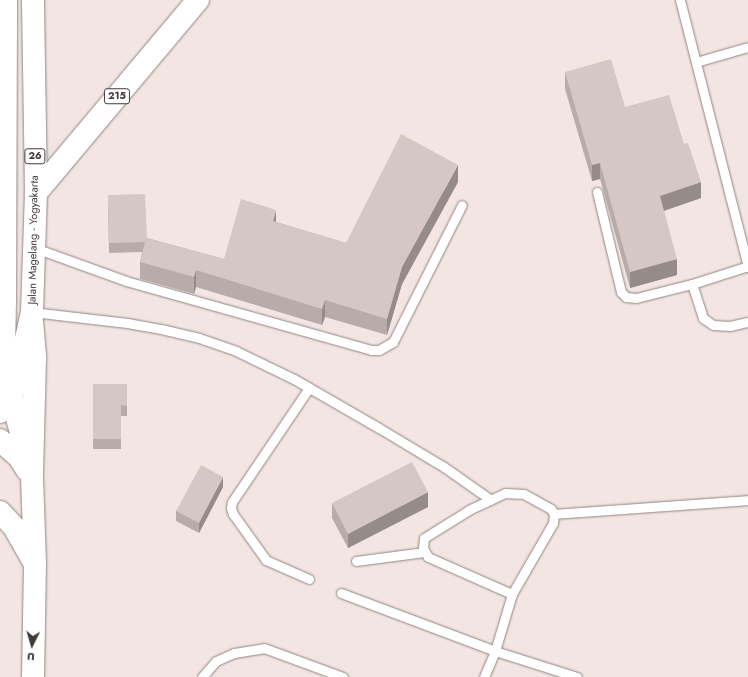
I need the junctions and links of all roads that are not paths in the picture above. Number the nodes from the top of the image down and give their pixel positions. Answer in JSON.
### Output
{"nodes":[{"id":1,"x":6,"y":0,"type":"edge"},
{"id":2,"x":33,"y":0,"type":"edge"},
{"id":3,"x":198,"y":0,"type":"edge"},
{"id":4,"x":680,"y":0,"type":"edge"},
{"id":5,"x":748,"y":47,"type":"edge"},
{"id":6,"x":696,"y":62,"type":"junction"},
{"id":7,"x":597,"y":192,"type":"dead end"},
{"id":8,"x":36,"y":193,"type":"junction"},
{"id":9,"x":462,"y":205,"type":"dead end"},
{"id":10,"x":35,"y":248,"type":"junction"},
{"id":11,"x":748,"y":267,"type":"edge"},
{"id":12,"x":692,"y":284,"type":"junction"},
{"id":13,"x":3,"y":305,"type":"edge"},
{"id":14,"x":32,"y":312,"type":"junction"},
{"id":15,"x":748,"y":322,"type":"edge"},
{"id":16,"x":309,"y":388,"type":"junction"},
{"id":17,"x":5,"y":404,"type":"edge"},
{"id":18,"x":0,"y":440,"type":"edge"},
{"id":19,"x":32,"y":477,"type":"junction"},
{"id":20,"x":491,"y":500,"type":"junction"},
{"id":21,"x":748,"y":500,"type":"edge"},
{"id":22,"x":0,"y":512,"type":"edge"},
{"id":23,"x":554,"y":514,"type":"junction"},
{"id":24,"x":424,"y":552,"type":"junction"},
{"id":25,"x":356,"y":561,"type":"dead end"},
{"id":26,"x":35,"y":564,"type":"junction"},
{"id":27,"x":309,"y":579,"type":"dead end"},
{"id":28,"x":341,"y":593,"type":"dead end"},
{"id":29,"x":512,"y":594,"type":"junction"},
{"id":30,"x":494,"y":651,"type":"junction"},
{"id":31,"x":33,"y":677,"type":"edge"},
{"id":32,"x":202,"y":677,"type":"edge"},
{"id":33,"x":343,"y":677,"type":"edge"},
{"id":34,"x":484,"y":677,"type":"edge"},
{"id":35,"x":577,"y":677,"type":"edge"}],
"edges":[{"from":1,"to":13,"type":"main road"},
{"from":2,"to":8,"type":"main road","name":"Jalan Magelang - Yogyakarta","number":"26"},
{"from":3,"to":8,"type":"main road","number":"215"},
{"from":4,"to":6,"type":"lane"},
{"from":5,"to":6,"type":"lane"},
{"from":6,"to":11,"type":"lane"},
{"from":7,"to":12,"type":"lane"},
{"from":8,"to":10,"type":"main road","name":"Jalan Magelang - Yogyakarta","number":"26"},
{"from":9,"to":10,"type":"lane"},
{"from":10,"to":14,"type":"main road","name":"Jalan Magelang - Yogyakarta","number":"26"},
{"from":11,"to":12,"type":"lane"},
{"from":12,"to":15,"type":"lane"},
{"from":13,"to":17,"type":"main road"},
{"from":14,"to":16,"type":"lane"},
{"from":14,"to":17,"type":"main road","number":"26"},
{"from":14,"to":19,"type":"main road"},
{"from":16,"to":20,"type":"lane"},
{"from":16,"to":27,"type":"lane"},
{"from":17,"to":19,"type":"main road"},
{"from":18,"to":19,"type":"main road"},
{"from":19,"to":26,"type":"main road"},
{"from":20,"to":23,"type":"lane"},
{"from":20,"to":24,"type":"lane"},
{"from":21,"to":23,"type":"lane"},
{"from":22,"to":26,"type":"main road"},
{"from":23,"to":29,"type":"lane"},
{"from":24,"to":25,"type":"lane"},
{"from":24,"to":29,"type":"lane"},
{"from":26,"to":31,"type":"main road"},
{"from":28,"to":30,"type":"lane"},
{"from":29,"to":30,"type":"lane"},
{"from":30,"to":34,"type":"lane"},
{"from":30,"to":35,"type":"lane"},
{"from":32,"to":33,"type":"lane"}]}
